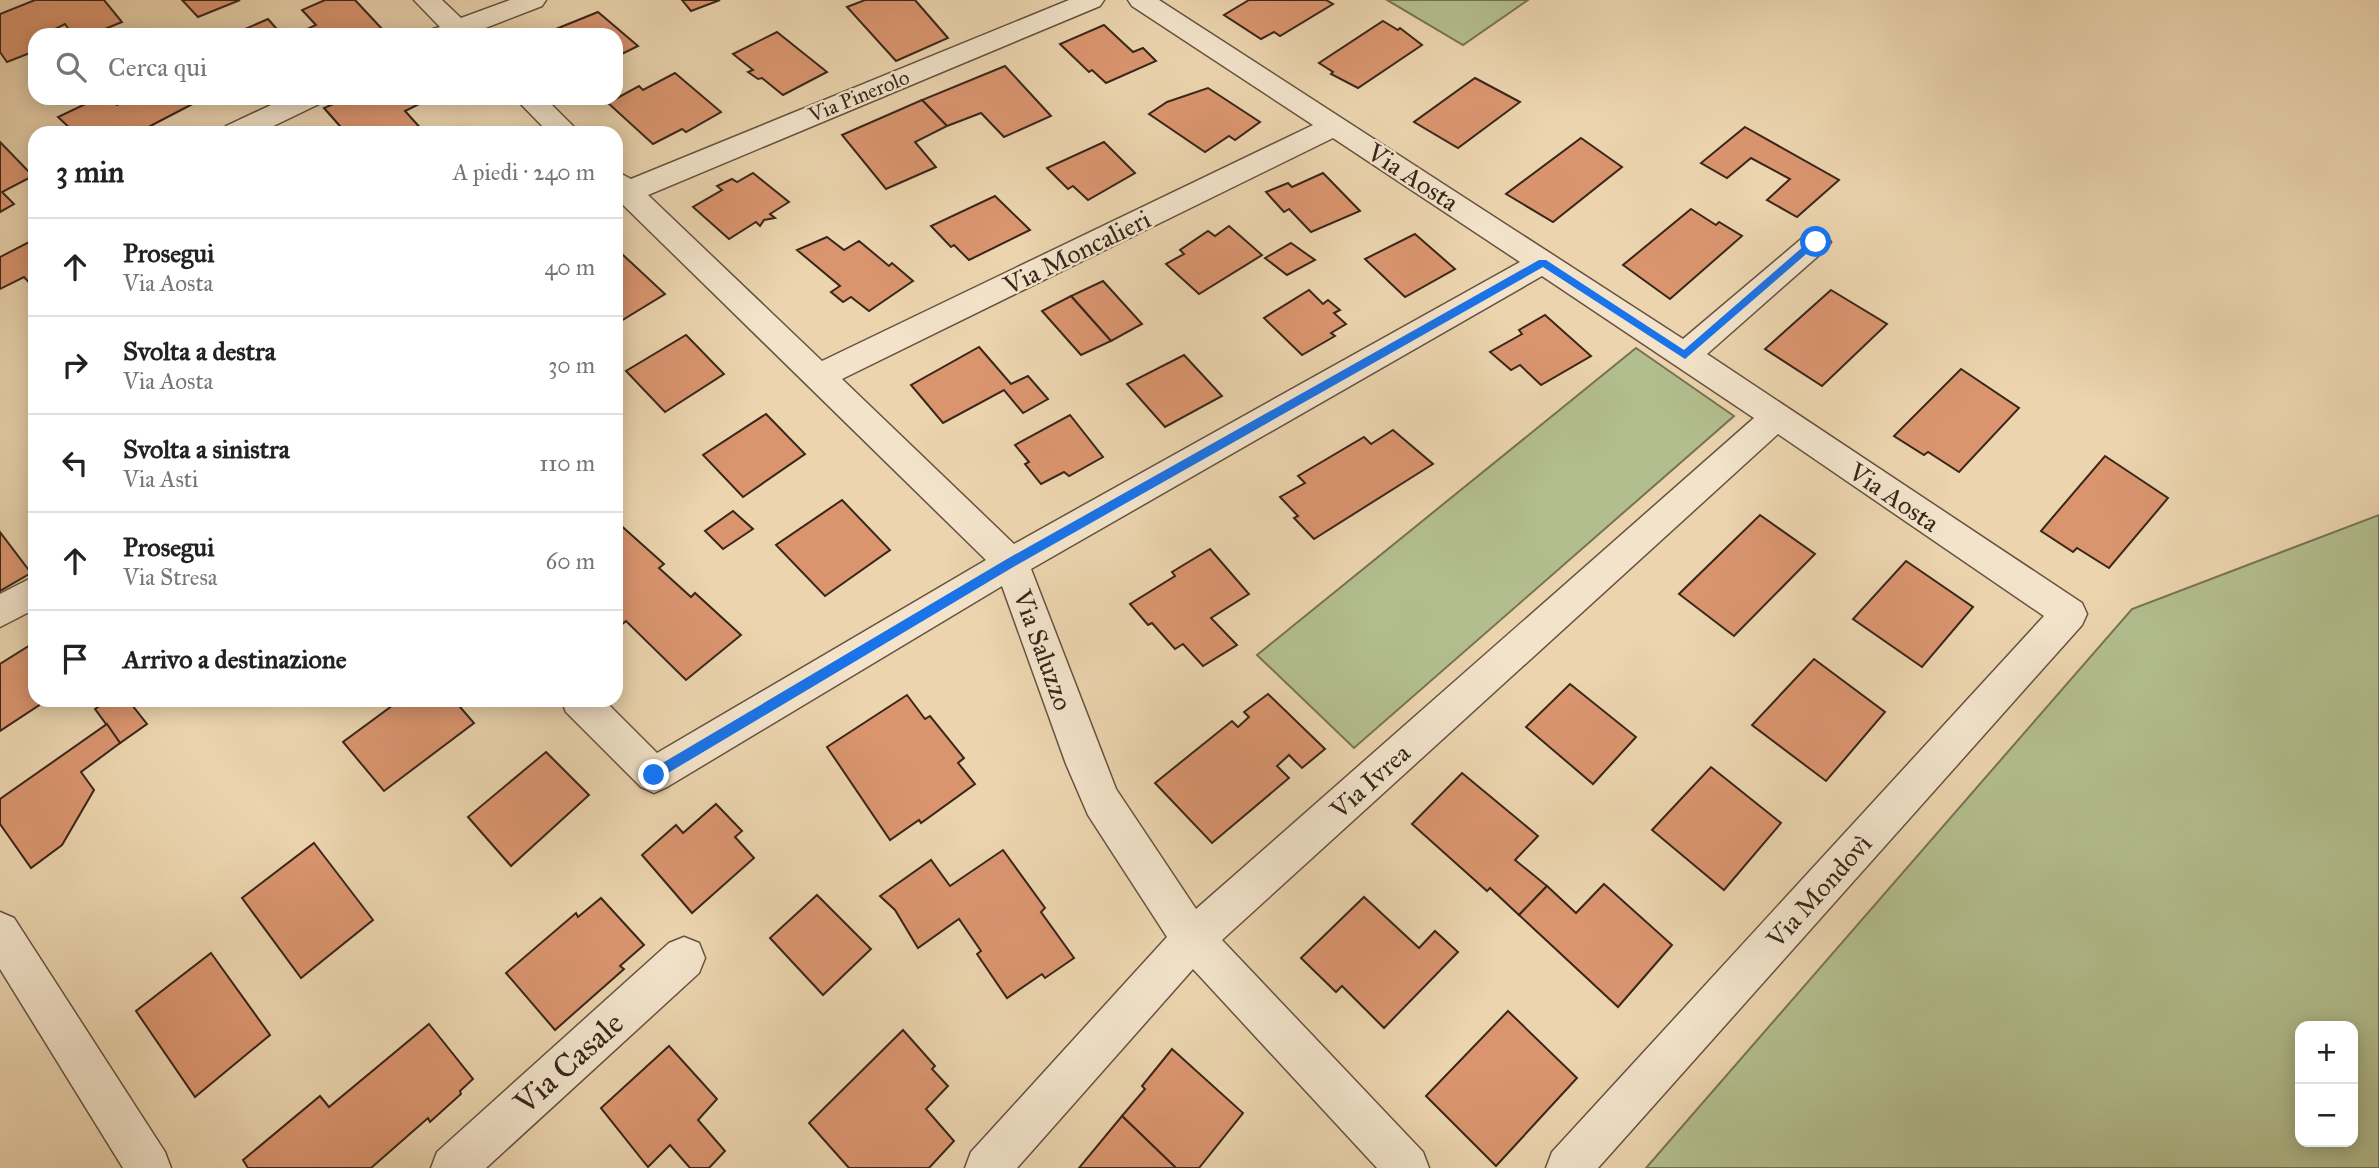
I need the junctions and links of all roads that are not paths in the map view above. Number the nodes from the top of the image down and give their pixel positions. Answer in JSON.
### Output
{"nodes":[{"id":1,"x":427,"y":0,"type":"edge"},
{"id":2,"x":533,"y":0,"type":"edge"},
{"id":3,"x":1091,"y":0,"type":"edge"},
{"id":4,"x":1141,"y":0,"type":"edge"},
{"id":5,"x":450,"y":28,"type":"edge"},
{"id":6,"x":466,"y":28,"type":"edge"},
{"id":7,"x":294,"y":105,"type":"edge"},
{"id":8,"x":536,"y":105,"type":"edge"},
{"id":9,"x":251,"y":126,"type":"edge"},
{"id":10,"x":559,"y":126,"type":"edge"},
{"id":11,"x":1335,"y":126,"type":"junction"},
{"id":12,"x":623,"y":186,"type":"edge"},
{"id":13,"x":623,"y":189,"type":"edge"},
{"id":14,"x":1816,"y":242,"type":"dead end"},
{"id":15,"x":1543,"y":262,"type":"junction"},
{"id":16,"x":1685,"y":355,"type":"junction"},
{"id":17,"x":818,"y":377,"type":"junction"},
{"id":18,"x":1776,"y":417,"type":"junction"},
{"id":19,"x":1011,"y":563,"type":"junction"},
{"id":20,"x":28,"y":595,"type":"edge"},
{"id":21,"x":0,"y":612,"type":"edge"},
{"id":22,"x":2069,"y":614,"type":"joint"},
{"id":23,"x":586,"y":707,"type":"edge"},
{"id":24,"x":0,"y":932,"type":"edge"},
{"id":25,"x":1193,"y":939,"type":"junction"},
{"id":26,"x":684,"y":958,"type":"dead end"},
{"id":27,"x":149,"y":1168,"type":"edge"},
{"id":28,"x":453,"y":1168,"type":"edge"},
{"id":29,"x":987,"y":1168,"type":"edge"},
{"id":30,"x":1407,"y":1168,"type":"edge"},
{"id":31,"x":1568,"y":1168,"type":"edge"}],
"edges":[{"from":1,"to":5,"type":"street"},
{"from":2,"to":6,"type":"street"},
{"from":3,"to":12,"type":"street","name":"Via Pinerolo"},
{"from":4,"to":11,"type":"street","name":"Via Aosta"},
{"from":7,"to":9,"type":"street"},
{"from":8,"to":10,"type":"street"},
{"from":11,"to":15,"type":"street","name":"Via Aosta"},
{"from":11,"to":17,"type":"street","name":"Via Moncalieri"},
{"from":13,"to":17,"type":"street","name":"Via Saluzzo"},
{"from":14,"to":16,"type":"street"},
{"from":15,"to":16,"type":"street","name":"Via Aosta"},
{"from":15,"to":19,"type":"street"},
{"from":16,"to":18,"type":"street","name":"Via Aosta"},
{"from":17,"to":19,"type":"street","name":"Via Saluzzo"},
{"from":18,"to":22,"type":"street","name":"Via Aosta"},
{"from":18,"to":25,"type":"street","name":"Via Ivrea"},
{"from":19,"to":23,"type":"street"},
{"from":19,"to":25,"type":"street","name":"Via Saluzzo"},
{"from":20,"to":21,"type":"street"},
{"from":22,"to":31,"type":"street","name":"Via Mondovì"},
{"from":24,"to":27,"type":"street"},
{"from":25,"to":29,"type":"street","name":"Via Ivrea"},
{"from":25,"to":30,"type":"street","name":"Via Saluzzo"},
{"from":26,"to":28,"type":"street","name":"Via Casale"}]}
